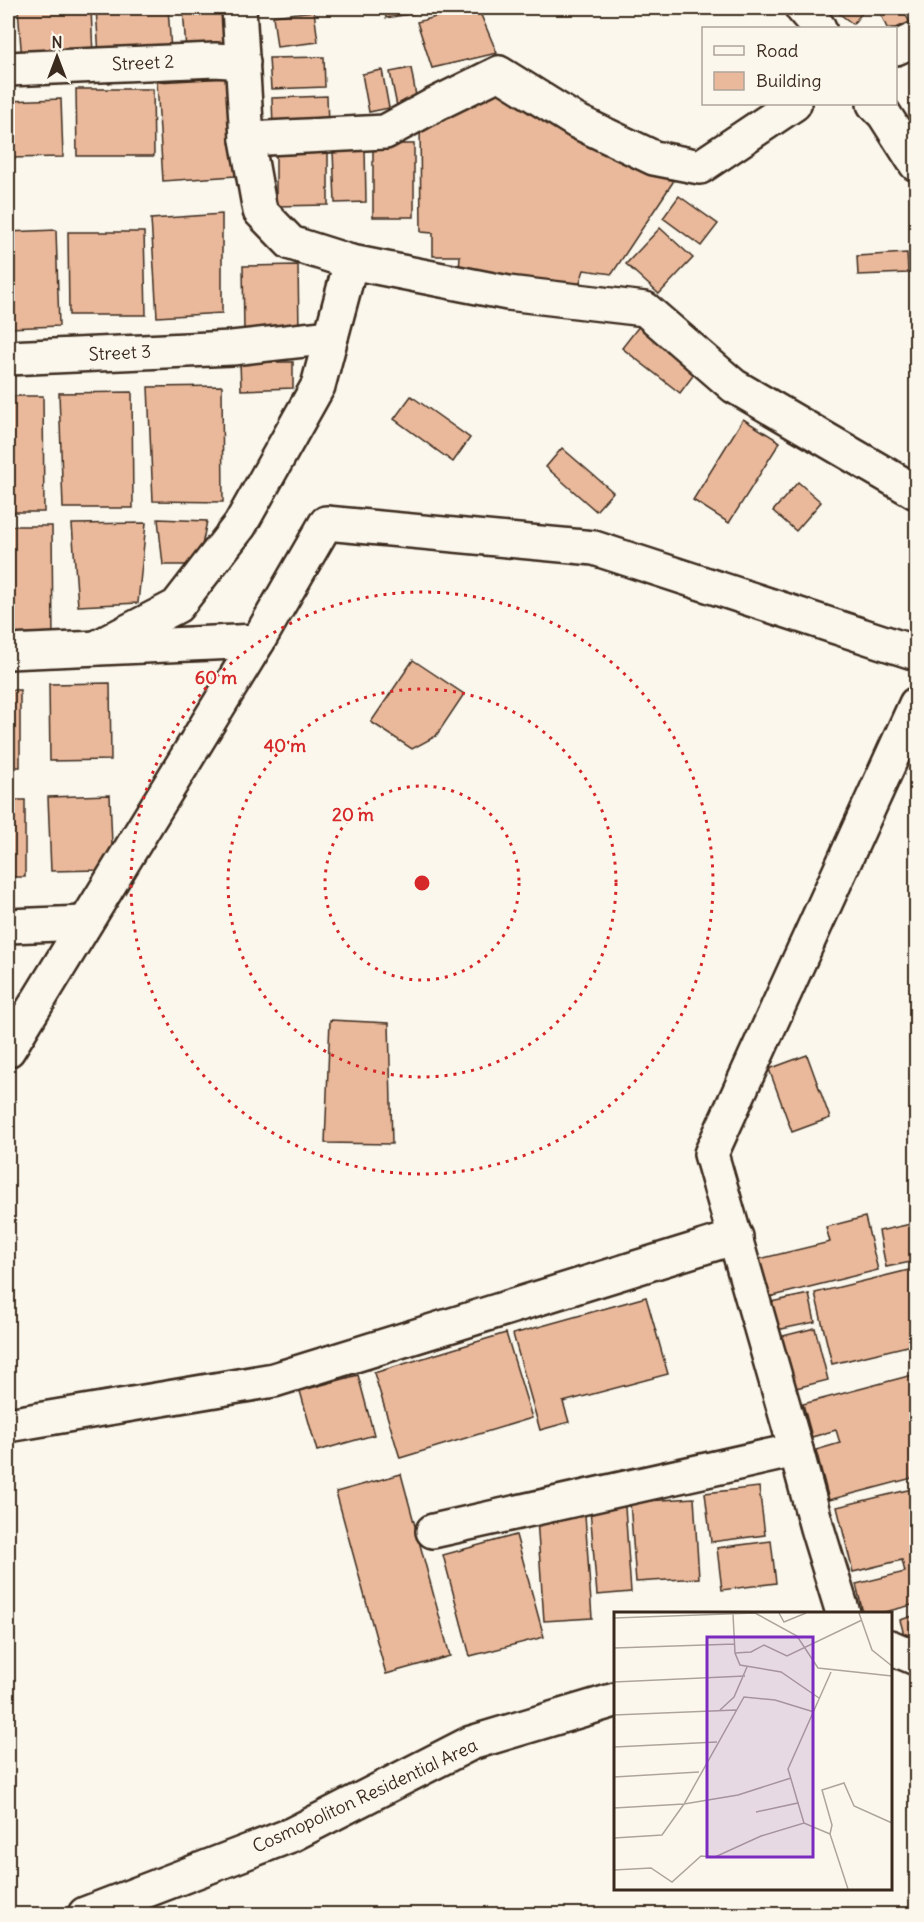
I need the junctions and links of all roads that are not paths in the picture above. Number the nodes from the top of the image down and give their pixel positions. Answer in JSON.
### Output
{"nodes":[{"id":1,"x":239,"y":8,"type":"edge"},
{"id":2,"x":802,"y":8,"type":"edge"},
{"id":3,"x":818,"y":27,"type":"edge"},
{"id":4,"x":916,"y":39,"type":"edge"},
{"id":5,"x":897,"y":48,"type":"edge"},
{"id":6,"x":243,"y":62,"type":"junction"},
{"id":7,"x":8,"y":69,"type":"edge"},
{"id":8,"x":793,"y":105,"type":"edge"},
{"id":9,"x":875,"y":105,"type":"edge"},
{"id":10,"x":247,"y":139,"type":"junction"},
{"id":11,"x":916,"y":164,"type":"edge"},
{"id":12,"x":351,"y":262,"type":"junction"},
{"id":13,"x":331,"y":337,"type":"junction"},
{"id":14,"x":8,"y":358,"type":"edge"},
{"id":15,"x":916,"y":492,"type":"edge"},
{"id":16,"x":258,"y":641,"type":"junction"},
{"id":17,"x":96,"y":648,"type":"junction"},
{"id":18,"x":8,"y":652,"type":"edge"},
{"id":19,"x":916,"y":652,"type":"edge"},
{"id":20,"x":916,"y":704,"type":"edge"},
{"id":21,"x":84,"y":922,"type":"junction"},
{"id":22,"x":8,"y":926,"type":"edge"},
{"id":23,"x":8,"y":1050,"type":"edge"},
{"id":24,"x":736,"y":1237,"type":"junction"},
{"id":25,"x":8,"y":1425,"type":"edge"},
{"id":26,"x":796,"y":1450,"type":"junction"},
{"id":27,"x":433,"y":1532,"type":"dead end"},
{"id":28,"x":843,"y":1612,"type":"edge"},
{"id":29,"x":891,"y":1647,"type":"edge"},
{"id":30,"x":916,"y":1658,"type":"edge"},
{"id":31,"x":614,"y":1700,"type":"edge"},
{"id":32,"x":85,"y":1914,"type":"edge"}],
"edges":[{"from":1,"to":6,"type":"street"},
{"from":2,"to":3,"type":"street"},
{"from":4,"to":5,"type":"street"},
{"from":6,"to":7,"type":"street","name":"Street 2"},
{"from":6,"to":10,"type":"street"},
{"from":8,"to":10,"type":"street"},
{"from":9,"to":11,"type":"street"},
{"from":10,"to":12,"type":"street"},
{"from":12,"to":13,"type":"street"},
{"from":12,"to":15,"type":"street"},
{"from":13,"to":14,"type":"street","name":"Street 3"},
{"from":13,"to":17,"type":"street"},
{"from":16,"to":17,"type":"street"},
{"from":16,"to":19,"type":"street"},
{"from":16,"to":21,"type":"street"},
{"from":17,"to":18,"type":"street"},
{"from":20,"to":24,"type":"street"},
{"from":21,"to":22,"type":"street"},
{"from":21,"to":23,"type":"street"},
{"from":24,"to":25,"type":"street"},
{"from":24,"to":26,"type":"street"},
{"from":26,"to":27,"type":"street"},
{"from":26,"to":28,"type":"street"},
{"from":29,"to":30,"type":"street"},
{"from":31,"to":32,"type":"street","name":"Cosmopoliton Residential Area"}]}
